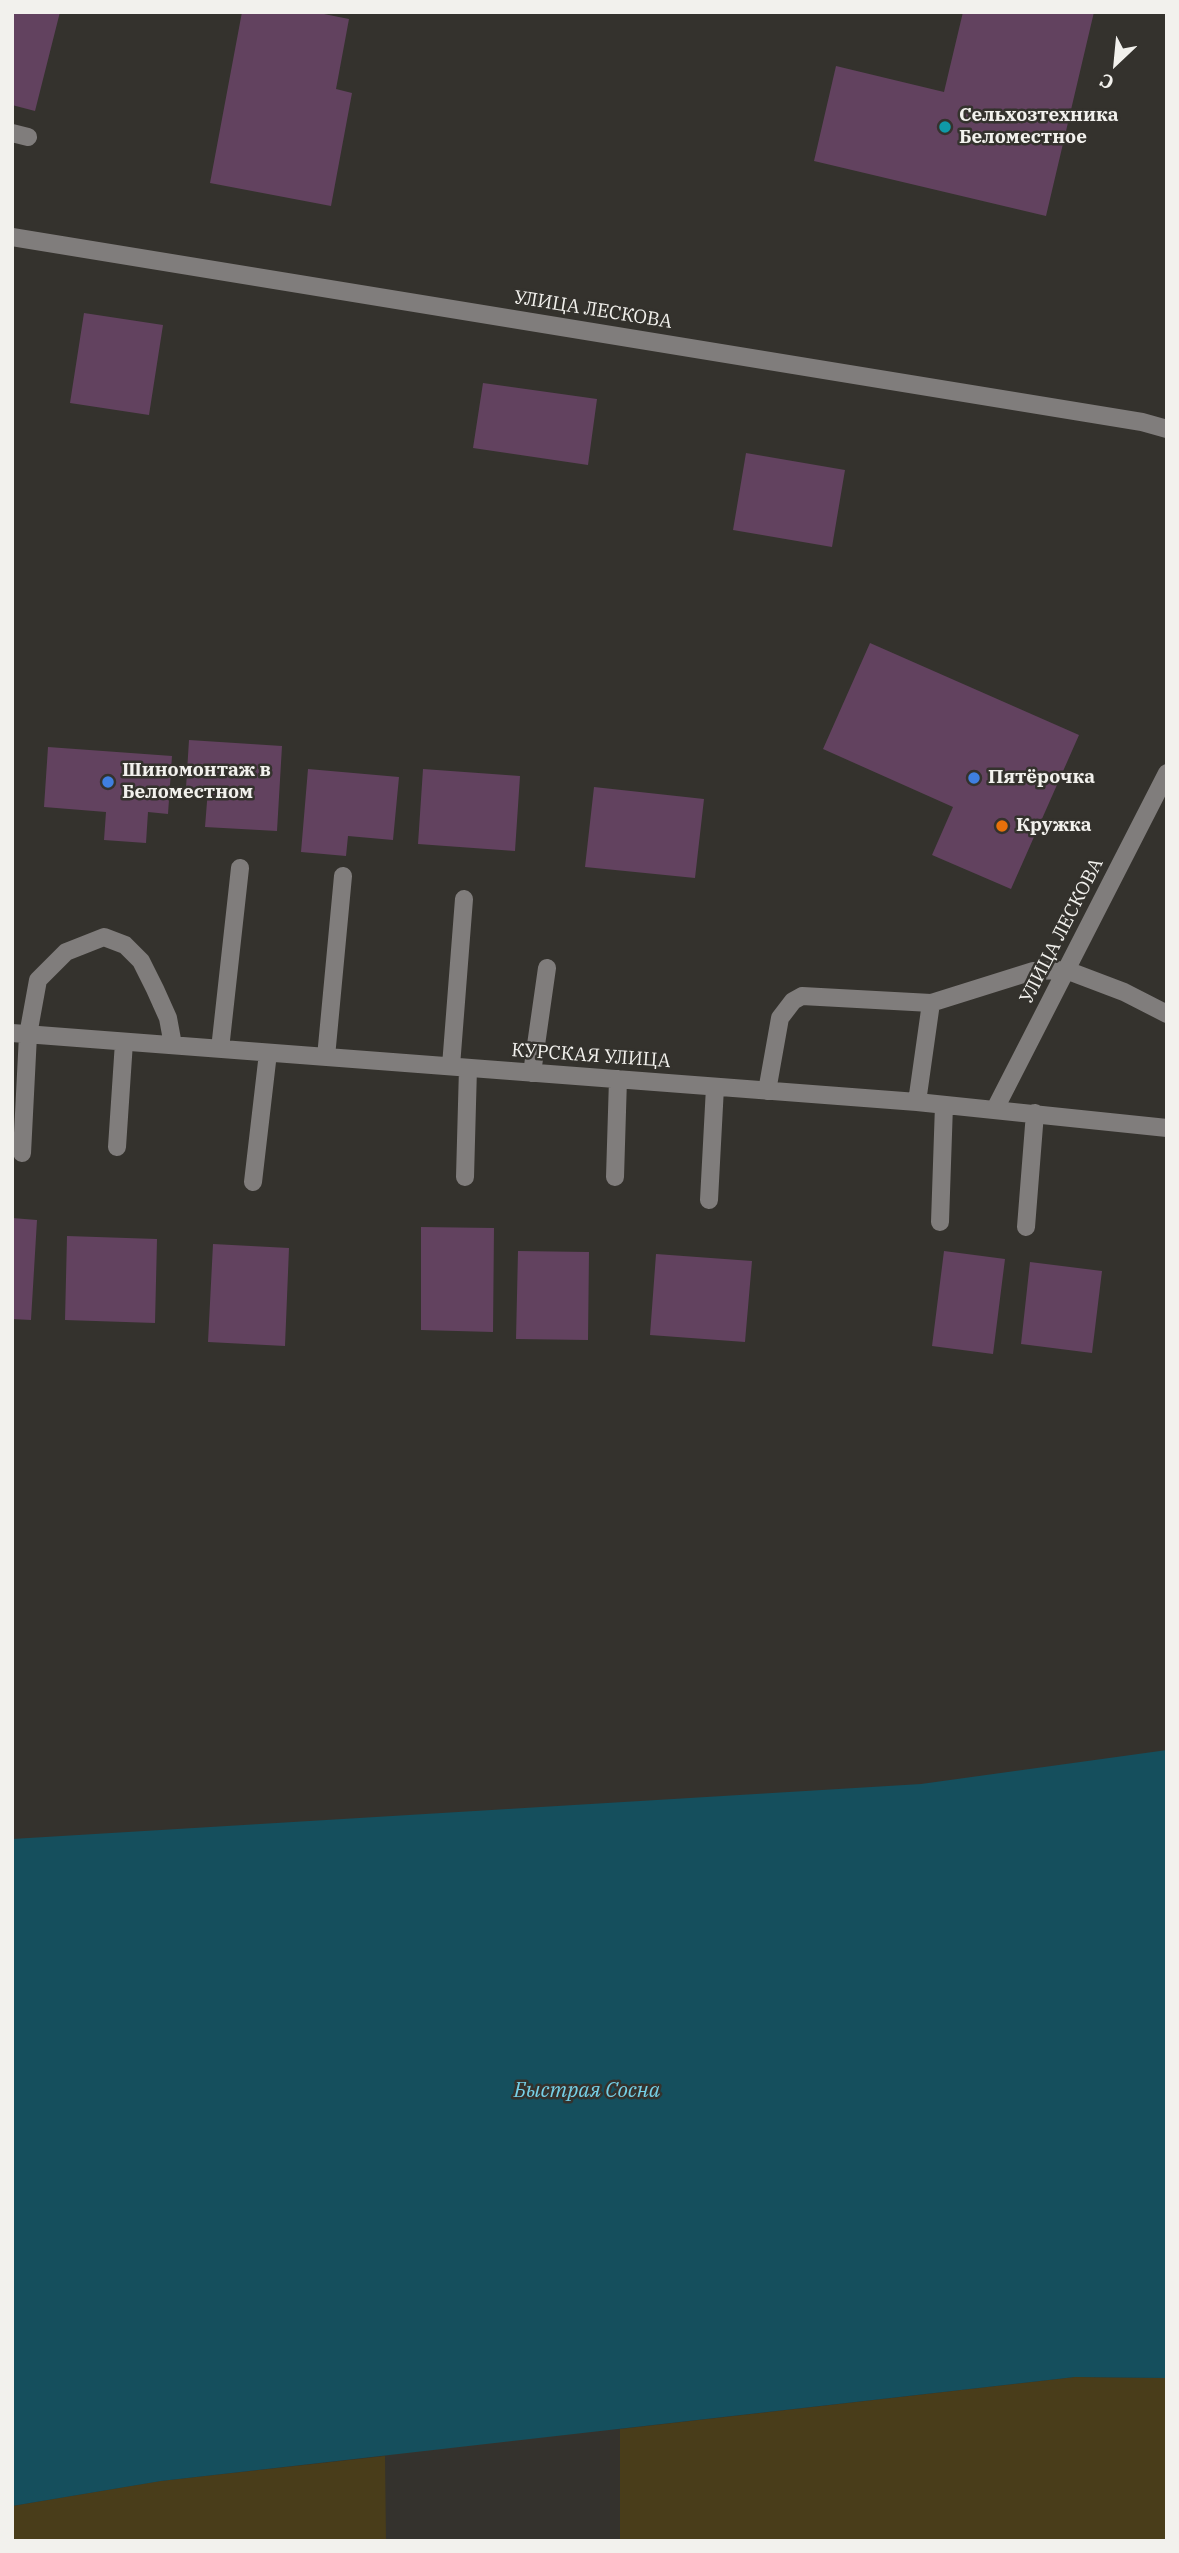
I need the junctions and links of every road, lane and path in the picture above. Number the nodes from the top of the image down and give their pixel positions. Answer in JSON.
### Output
{"nodes":[{"id":1,"x":12,"y":237,"type":"edge"},
{"id":2,"x":1167,"y":429,"type":"edge"},
{"id":3,"x":1167,"y":773,"type":"edge"},
{"id":4,"x":240,"y":868,"type":"dead end"},
{"id":5,"x":343,"y":876,"type":"dead end"},
{"id":6,"x":464,"y":899,"type":"dead end"},
{"id":7,"x":547,"y":968,"type":"dead end"},
{"id":8,"x":1066,"y":970,"type":"junction"},
{"id":9,"x":930,"y":1003,"type":"junction"},
{"id":10,"x":1167,"y":1014,"type":"edge"},
{"id":11,"x":20,"y":1034,"type":"edge"},
{"id":12,"x":124,"y":1042,"type":"junction"},
{"id":13,"x":173,"y":1045,"type":"junction"},
{"id":14,"x":220,"y":1049,"type":"junction"},
{"id":15,"x":268,"y":1053,"type":"junction"},
{"id":16,"x":326,"y":1057,"type":"junction"},
{"id":17,"x":460,"y":1067,"type":"junction"},
{"id":18,"x":531,"y":1073,"type":"junction"},
{"id":19,"x":618,"y":1079,"type":"junction"},
{"id":20,"x":715,"y":1087,"type":"junction"},
{"id":21,"x":766,"y":1091,"type":"junction"},
{"id":22,"x":917,"y":1102,"type":"junction"},
{"id":23,"x":944,"y":1105,"type":"junction"},
{"id":24,"x":995,"y":1109,"type":"junction"},
{"id":25,"x":1035,"y":1113,"type":"junction"},
{"id":26,"x":1167,"y":1128,"type":"edge"},
{"id":27,"x":117,"y":1147,"type":"dead end"},
{"id":28,"x":22,"y":1153,"type":"dead end"},
{"id":29,"x":465,"y":1177,"type":"dead end"},
{"id":30,"x":615,"y":1177,"type":"dead end"},
{"id":31,"x":253,"y":1182,"type":"dead end"},
{"id":32,"x":709,"y":1200,"type":"dead end"},
{"id":33,"x":940,"y":1222,"type":"dead end"},
{"id":34,"x":1027,"y":1227,"type":"dead end"}],
"edges":[{"from":1,"to":2,"type":"street","name":"УЛИЦА ЛЕСКОВА"},
{"from":3,"to":8,"type":"street","name":"УЛИЦА ЛЕСКОВА"},
{"from":4,"to":14,"type":"street"},
{"from":5,"to":16,"type":"street"},
{"from":6,"to":17,"type":"street"},
{"from":7,"to":18,"type":"street"},
{"from":8,"to":9,"type":"street"},
{"from":8,"to":10,"type":"street"},
{"from":8,"to":24,"type":"street","name":"УЛИЦА ЛЕСКОВА"},
{"from":9,"to":21,"type":"street"},
{"from":9,"to":22,"type":"street"},
{"from":11,"to":12,"type":"street","name":"КУРСКАЯ УЛИЦА"},
{"from":11,"to":13,"type":"street"},
{"from":11,"to":28,"type":"street"},
{"from":12,"to":13,"type":"street","name":"КУРСКАЯ УЛИЦА"},
{"from":12,"to":27,"type":"street"},
{"from":13,"to":14,"type":"street","name":"КУРСКАЯ УЛИЦА"},
{"from":14,"to":15,"type":"street","name":"КУРСКАЯ УЛИЦА"},
{"from":15,"to":16,"type":"street","name":"КУРСКАЯ УЛИЦА"},
{"from":15,"to":31,"type":"street"},
{"from":16,"to":17,"type":"street","name":"КУРСКАЯ УЛИЦА"},
{"from":17,"to":18,"type":"street","name":"КУРСКАЯ УЛИЦА"},
{"from":17,"to":29,"type":"street"},
{"from":18,"to":19,"type":"street","name":"КУРСКАЯ УЛИЦА"},
{"from":19,"to":20,"type":"street","name":"КУРСКАЯ УЛИЦА"},
{"from":19,"to":30,"type":"street"},
{"from":20,"to":21,"type":"street","name":"КУРСКАЯ УЛИЦА"},
{"from":20,"to":32,"type":"street"},
{"from":21,"to":22,"type":"street","name":"КУРСКАЯ УЛИЦА"},
{"from":22,"to":23,"type":"street","name":"КУРСКАЯ УЛИЦА"},
{"from":23,"to":24,"type":"street","name":"КУРСКАЯ УЛИЦА"},
{"from":23,"to":33,"type":"street"},
{"from":24,"to":25,"type":"street","name":"КУРСКАЯ УЛИЦА"},
{"from":25,"to":26,"type":"street","name":"КУРСКАЯ УЛИЦА"},
{"from":25,"to":34,"type":"street"}]}
